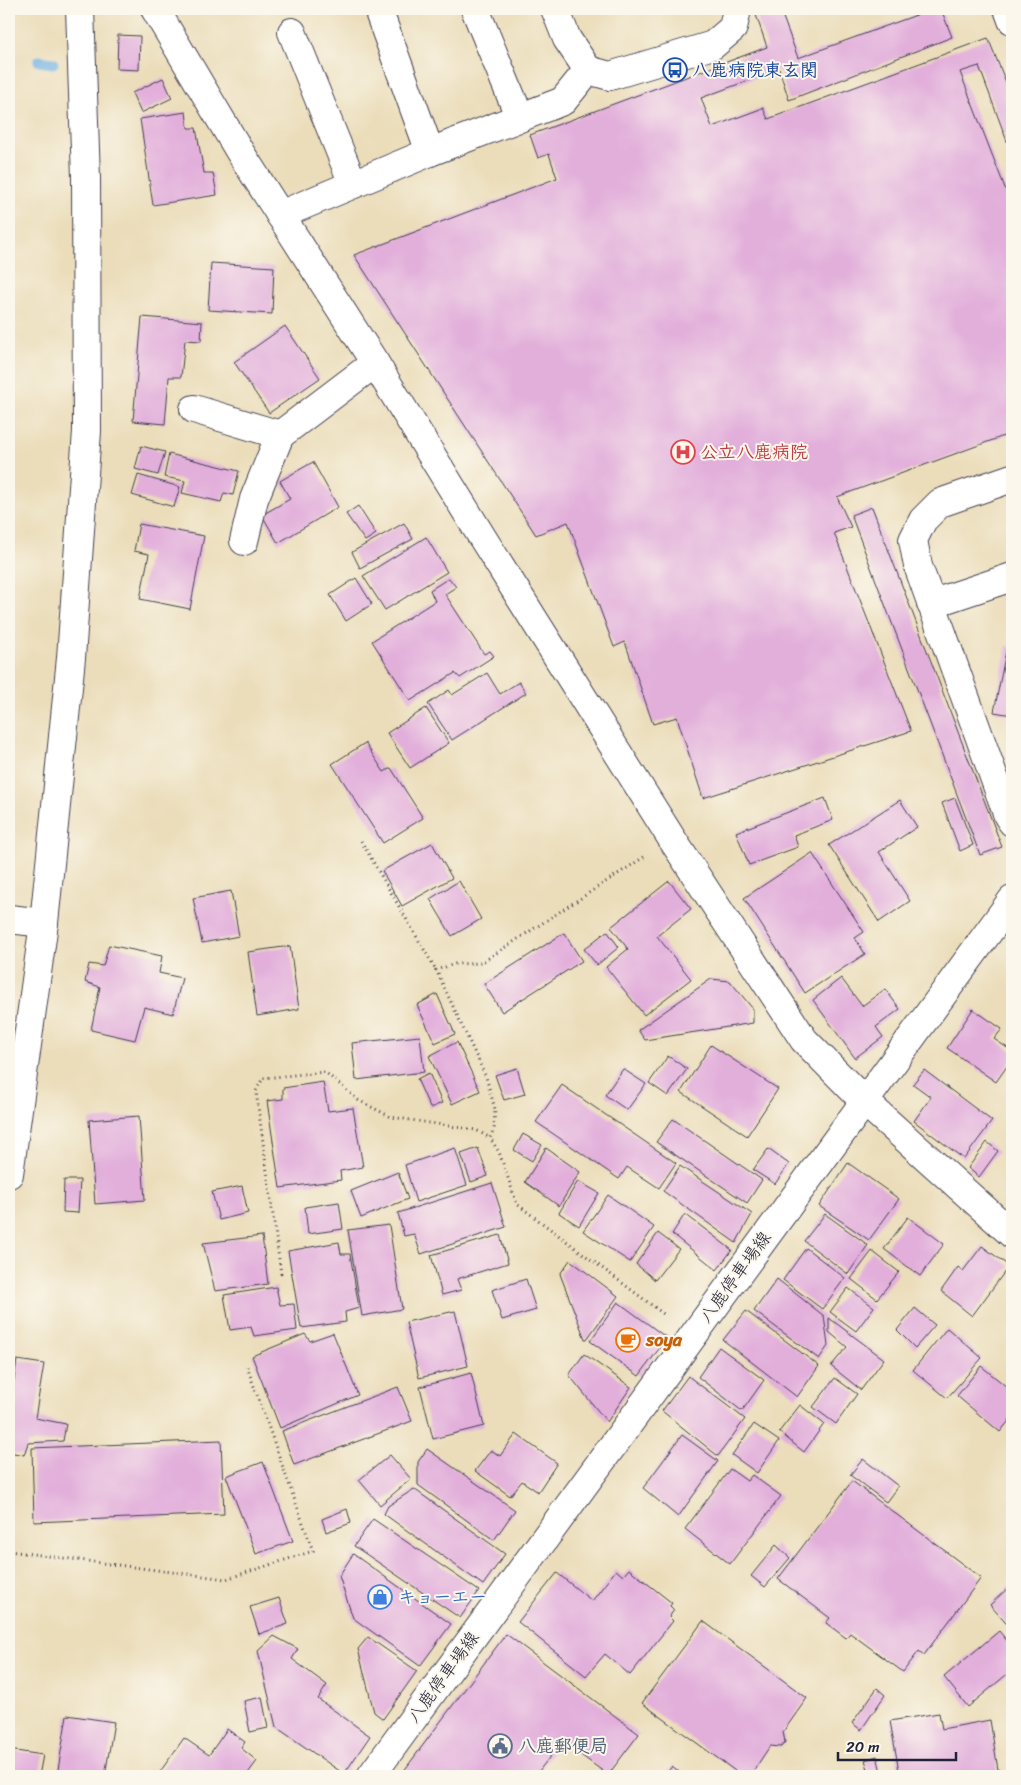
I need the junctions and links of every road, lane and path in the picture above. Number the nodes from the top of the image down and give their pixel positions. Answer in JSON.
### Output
{"nodes":[{"id":1,"x":80,"y":9,"type":"edge"},
{"id":2,"x":155,"y":9,"type":"edge"},
{"id":3,"x":382,"y":9,"type":"edge"},
{"id":4,"x":475,"y":9,"type":"edge"},
{"id":5,"x":555,"y":9,"type":"edge"},
{"id":6,"x":737,"y":9,"type":"edge"},
{"id":7,"x":1008,"y":9,"type":"edge"},
{"id":8,"x":1012,"y":20,"type":"edge"},
{"id":9,"x":292,"y":32,"type":"dead end"},
{"id":10,"x":588,"y":70,"type":"junction"},
{"id":11,"x":520,"y":118,"type":"junction"},
{"id":12,"x":430,"y":152,"type":"junction"},
{"id":13,"x":353,"y":184,"type":"junction"},
{"id":14,"x":280,"y":215,"type":"junction"},
{"id":15,"x":375,"y":363,"type":"junction"},
{"id":16,"x":194,"y":409,"type":"dead end"},
{"id":17,"x":280,"y":435,"type":"junction"},
{"id":18,"x":1012,"y":478,"type":"edge"},
{"id":19,"x":244,"y":541,"type":"dead end"},
{"id":20,"x":1012,"y":577,"type":"edge"},
{"id":21,"x":932,"y":604,"type":"junction"},
{"id":22,"x":1012,"y":822,"type":"edge"},
{"id":23,"x":672,"y":839,"type":"junction"},
{"id":24,"x":361,"y":841,"type":"dead end"},
{"id":25,"x":1012,"y":900,"type":"edge"},
{"id":26,"x":13,"y":919,"type":"edge"},
{"id":27,"x":44,"y":924,"type":"junction"},
{"id":28,"x":436,"y":970,"type":"junction"},
{"id":29,"x":864,"y":1101,"type":"junction"},
{"id":30,"x":490,"y":1138,"type":"junction"},
{"id":31,"x":9,"y":1174,"type":"edge"},
{"id":32,"x":1012,"y":1234,"type":"edge"},
{"id":33,"x":281,"y":1274,"type":"dead end"},
{"id":34,"x":692,"y":1336,"type":"junction"},
{"id":35,"x":246,"y":1364,"type":"dead end"},
{"id":36,"x":9,"y":1551,"type":"edge"},
{"id":37,"x":371,"y":1776,"type":"edge"}],
"edges":[{"from":1,"to":27,"type":"street"},
{"from":2,"to":14,"type":"street"},
{"from":3,"to":12,"type":"street"},
{"from":4,"to":11,"type":"street"},
{"from":5,"to":10,"type":"street"},
{"from":6,"to":10,"type":"street"},
{"from":7,"to":8,"type":"street"},
{"from":9,"to":13,"type":"street"},
{"from":10,"to":11,"type":"street"},
{"from":11,"to":12,"type":"street"},
{"from":12,"to":13,"type":"street"},
{"from":13,"to":14,"type":"street"},
{"from":14,"to":15,"type":"street"},
{"from":15,"to":17,"type":"street"},
{"from":15,"to":23,"type":"street"},
{"from":16,"to":17,"type":"street"},
{"from":17,"to":19,"type":"street"},
{"from":18,"to":21,"type":"street"},
{"from":20,"to":21,"type":"street"},
{"from":21,"to":22,"type":"street"},
{"from":23,"to":28,"type":"path"},
{"from":23,"to":29,"type":"street"},
{"from":24,"to":28,"type":"path"},
{"from":25,"to":29,"type":"street","name":"八鹿停車場線"},
{"from":26,"to":27,"type":"street"},
{"from":27,"to":31,"type":"street"},
{"from":28,"to":30,"type":"path"},
{"from":29,"to":32,"type":"street"},
{"from":29,"to":34,"type":"street","name":"八鹿停車場線"},
{"from":30,"to":33,"type":"path"},
{"from":30,"to":34,"type":"path"},
{"from":34,"to":37,"type":"street","name":"八鹿停車場線"},
{"from":35,"to":36,"type":"path"}]}
